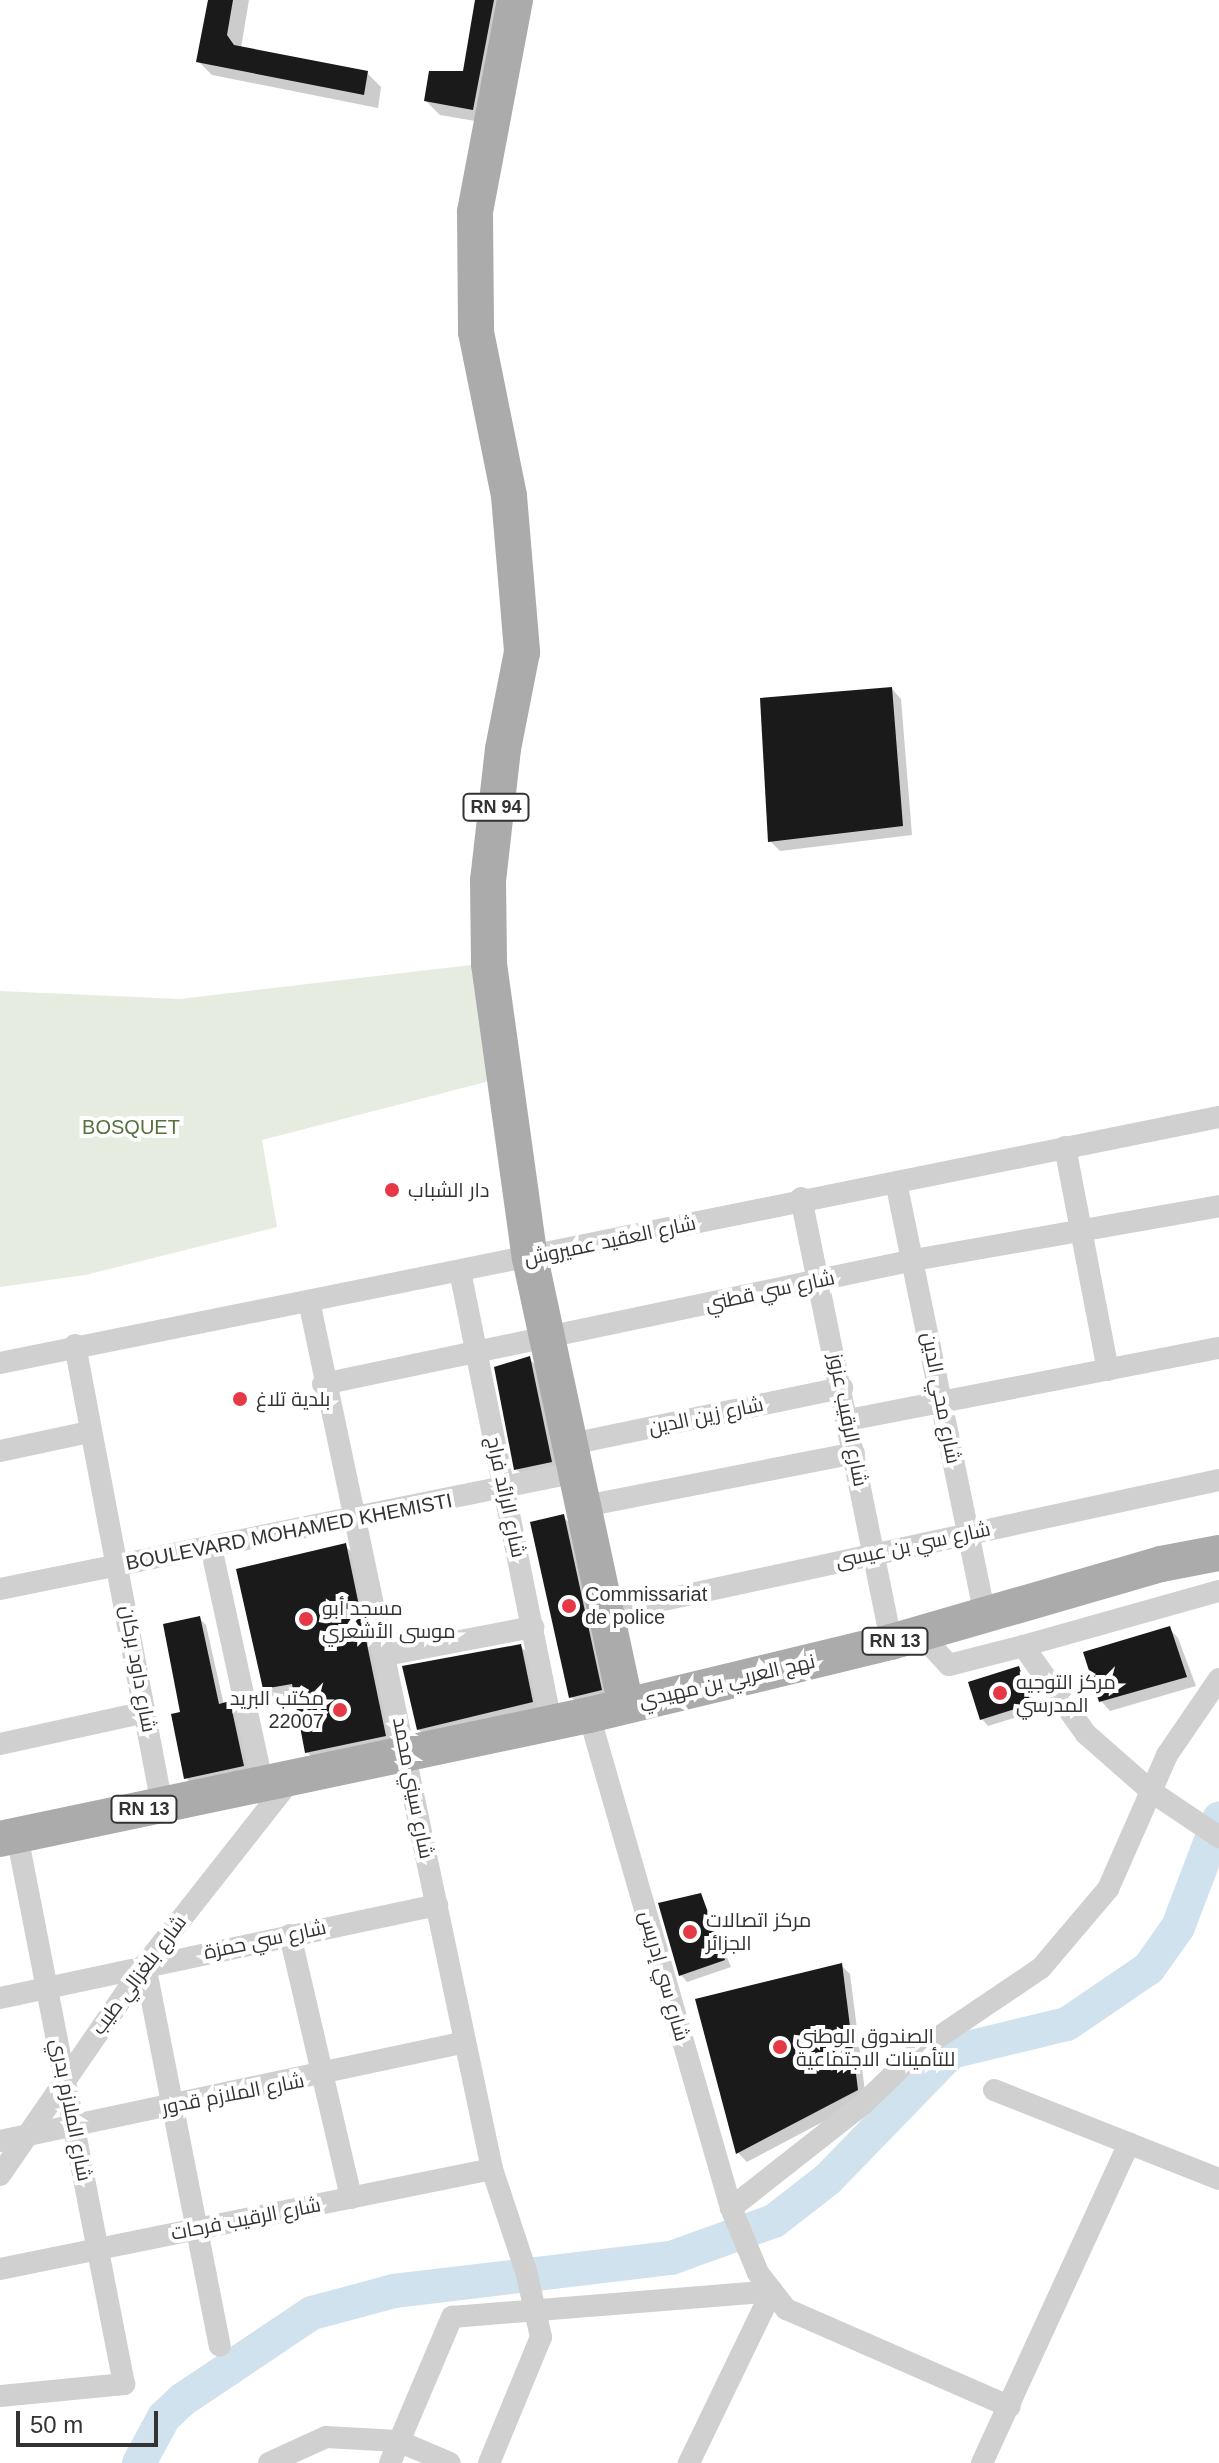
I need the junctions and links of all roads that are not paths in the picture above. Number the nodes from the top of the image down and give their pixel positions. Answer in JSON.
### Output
{"nodes":[{"id":1,"x":515,"y":0,"type":"edge"},
{"id":2,"x":1219,"y":1117,"type":"edge"},
{"id":3,"x":1065,"y":1147,"type":"junction"},
{"id":4,"x":896,"y":1182,"type":"junction"},
{"id":5,"x":801,"y":1198,"type":"junction"},
{"id":6,"x":1219,"y":1206,"type":"edge"},
{"id":7,"x":1083,"y":1231,"type":"junction"},
{"id":8,"x":530,"y":1258,"type":"junction"},
{"id":9,"x":914,"y":1260,"type":"junction"},
{"id":10,"x":460,"y":1271,"type":"junction"},
{"id":11,"x":820,"y":1280,"type":"junction"},
{"id":12,"x":309,"y":1301,"type":"junction"},
{"id":13,"x":547,"y":1338,"type":"junction"},
{"id":14,"x":75,"y":1345,"type":"junction"},
{"id":15,"x":1219,"y":1348,"type":"edge"},
{"id":16,"x":476,"y":1354,"type":"junction"},
{"id":17,"x":0,"y":1363,"type":"edge"},
{"id":18,"x":1108,"y":1370,"type":"junction"},
{"id":19,"x":323,"y":1384,"type":"junction"},
{"id":20,"x":842,"y":1388,"type":"junction"},
{"id":21,"x":941,"y":1402,"type":"junction"},
{"id":22,"x":848,"y":1420,"type":"junction"},
{"id":23,"x":89,"y":1432,"type":"junction"},
{"id":24,"x":0,"y":1451,"type":"edge"},
{"id":25,"x":854,"y":1453,"type":"junction"},
{"id":26,"x":578,"y":1474,"type":"junction"},
{"id":27,"x":1219,"y":1480,"type":"edge"},
{"id":28,"x":504,"y":1490,"type":"junction"},
{"id":29,"x":356,"y":1517,"type":"junction"},
{"id":30,"x":967,"y":1534,"type":"junction"},
{"id":31,"x":1219,"y":1538,"type":"edge"},
{"id":32,"x":211,"y":1547,"type":"junction"},
{"id":33,"x":875,"y":1553,"type":"junction"},
{"id":34,"x":1219,"y":1553,"type":"edge"},
{"id":35,"x":1161,"y":1564,"type":"junction"},
{"id":36,"x":120,"y":1566,"type":"junction"},
{"id":37,"x":0,"y":1589,"type":"edge"},
{"id":38,"x":1219,"y":1591,"type":"edge"},
{"id":39,"x":608,"y":1612,"type":"junction"},
{"id":40,"x":985,"y":1615,"type":"junction"},
{"id":41,"x":533,"y":1627,"type":"junction"},
{"id":42,"x":906,"y":1638,"type":"junction"},
{"id":43,"x":1023,"y":1646,"type":"junction"},
{"id":44,"x":386,"y":1655,"type":"junction"},
{"id":45,"x":1219,"y":1679,"type":"edge"},
{"id":46,"x":626,"y":1704,"type":"junction"},
{"id":47,"x":145,"y":1712,"type":"junction"},
{"id":48,"x":589,"y":1715,"type":"junction"},
{"id":49,"x":551,"y":1723,"type":"junction"},
{"id":50,"x":0,"y":1744,"type":"edge"},
{"id":51,"x":407,"y":1754,"type":"junction"},
{"id":52,"x":276,"y":1784,"type":"junction"},
{"id":53,"x":1152,"y":1792,"type":"junction"},
{"id":54,"x":162,"y":1805,"type":"junction"},
{"id":55,"x":1210,"y":1832,"type":"edge"},
{"id":56,"x":8,"y":1837,"type":"edge"},
{"id":57,"x":437,"y":1905,"type":"junction"},
{"id":58,"x":290,"y":1935,"type":"junction"},
{"id":59,"x":145,"y":1965,"type":"junction"},
{"id":60,"x":47,"y":1988,"type":"junction"},
{"id":61,"x":0,"y":1998,"type":"edge"},
{"id":62,"x":464,"y":2042,"type":"junction"},
{"id":63,"x":64,"y":2076,"type":"junction"},
{"id":64,"x":322,"y":2076,"type":"junction"},
{"id":65,"x":994,"y":2090,"type":"dead end"},
{"id":66,"x":175,"y":2105,"type":"junction"},
{"id":67,"x":73,"y":2125,"type":"junction"},
{"id":68,"x":25,"y":2135,"type":"junction"},
{"id":69,"x":0,"y":2141,"type":"edge"},
{"id":70,"x":1129,"y":2143,"type":"junction"},
{"id":71,"x":492,"y":2169,"type":"junction"},
{"id":72,"x":0,"y":2175,"type":"edge"},
{"id":73,"x":1219,"y":2179,"type":"edge"},
{"id":74,"x":351,"y":2198,"type":"junction"},
{"id":75,"x":731,"y":2208,"type":"junction"},
{"id":76,"x":200,"y":2228,"type":"junction"},
{"id":77,"x":98,"y":2249,"type":"junction"},
{"id":78,"x":0,"y":2269,"type":"edge"},
{"id":79,"x":772,"y":2291,"type":"junction"},
{"id":80,"x":535,"y":2311,"type":"junction"},
{"id":81,"x":220,"y":2346,"type":"dead end"},
{"id":82,"x":0,"y":2396,"type":"edge"},
{"id":83,"x":1010,"y":2407,"type":"junction"},
{"id":84,"x":398,"y":2441,"type":"junction"},
{"id":85,"x":269,"y":2463,"type":"edge"},
{"id":86,"x":390,"y":2463,"type":"edge"},
{"id":87,"x":450,"y":2463,"type":"edge"},
{"id":88,"x":489,"y":2463,"type":"edge"},
{"id":89,"x":689,"y":2463,"type":"edge"},
{"id":90,"x":982,"y":2463,"type":"edge"}],
"edges":[{"from":1,"to":8,"type":"main road","number":"RN 94"},
{"from":2,"to":3,"type":"street","name":"شارع العقيد عميروش"},
{"from":3,"to":4,"type":"street","name":"شارع العقيد عميروش"},
{"from":3,"to":7,"type":"street"},
{"from":4,"to":5,"type":"street","name":"شارع العقيد عميروش"},
{"from":4,"to":9,"type":"street","name":"شارع محي الدين"},
{"from":5,"to":8,"type":"street","name":"شارع العقيد عميروش"},
{"from":5,"to":11,"type":"street","name":"شارع الرقيب عزوز"},
{"from":6,"to":7,"type":"street","name":"شارع سي قطني"},
{"from":7,"to":9,"type":"street","name":"شارع سي قطني"},
{"from":7,"to":18,"type":"street"},
{"from":8,"to":10,"type":"street","name":"شارع العقيد عميروش"},
{"from":8,"to":13,"type":"main road","number":"RN 94"},
{"from":9,"to":11,"type":"street","name":"شارع سي قطني"},
{"from":9,"to":21,"type":"street","name":"شارع محي الدين"},
{"from":10,"to":12,"type":"street","name":"شارع العقيد عميروش"},
{"from":10,"to":16,"type":"street","name":"شارع الرائد فراج"},
{"from":11,"to":13,"type":"street","name":"شارع سي قطني"},
{"from":11,"to":20,"type":"street","name":"شارع الرقيب عزوز"},
{"from":12,"to":14,"type":"street","name":"شارع العقيد عميروش"},
{"from":12,"to":19,"type":"street","name":"شارع سيني محمد"},
{"from":13,"to":16,"type":"street","name":"شارع سي قطني"},
{"from":13,"to":26,"type":"main road","number":"RN 94"},
{"from":14,"to":17,"type":"street","name":"شارع العقيد عميروش"},
{"from":14,"to":23,"type":"street","name":"شارع داود بركان"},
{"from":15,"to":18,"type":"street"},
{"from":16,"to":19,"type":"street","name":"شارع سي قطني"},
{"from":16,"to":28,"type":"street","name":"شارع الرائد فراج"},
{"from":18,"to":21,"type":"street"},
{"from":19,"to":29,"type":"street","name":"شارع سيني محمد"},
{"from":20,"to":22,"type":"street","name":"شارع الرقيب عزوز"},
{"from":20,"to":26,"type":"street","name":"شارع زين الدين"},
{"from":21,"to":22,"type":"street"},
{"from":21,"to":30,"type":"street","name":"شارع محي الدين"},
{"from":22,"to":25,"type":"street","name":"شارع الرقيب عزوز"},
{"from":23,"to":24,"type":"street"},
{"from":23,"to":36,"type":"street","name":"شارع داود بركان"},
{"from":25,"to":26,"type":"street"},
{"from":25,"to":33,"type":"street","name":"شارع الرقيب عزوز"},
{"from":26,"to":28,"type":"street","name":"BOULEVARD MOHAMED KHEMISTI"},
{"from":26,"to":39,"type":"main road","number":"RN 94"},
{"from":27,"to":30,"type":"street","name":"شارع سي بن عيسى"},
{"from":28,"to":29,"type":"street","name":"BOULEVARD MOHAMED KHEMISTI"},
{"from":28,"to":41,"type":"street","name":"شارع الرائد فراج"},
{"from":29,"to":32,"type":"street","name":"BOULEVARD MOHAMED KHEMISTI"},
{"from":29,"to":44,"type":"street","name":"شارع سيني محمد"},
{"from":30,"to":33,"type":"street","name":"شارع سي بن عيسى"},
{"from":30,"to":40,"type":"street","name":"شارع محي الدين"},
{"from":31,"to":35,"type":"main road","number":"RN 13"},
{"from":32,"to":36,"type":"street","name":"BOULEVARD MOHAMED KHEMISTI"},
{"from":32,"to":52,"type":"street"},
{"from":33,"to":39,"type":"street","name":"شارع سي بن عيسى"},
{"from":33,"to":42,"type":"street","name":"شارع الرقيب عزوز"},
{"from":34,"to":35,"type":"main road","number":"RN 13"},
{"from":35,"to":40,"type":"main road","name":"نهج العربي بن مهيدي","number":"RN 13"},
{"from":36,"to":37,"type":"street","name":"BOULEVARD MOHAMED KHEMISTI"},
{"from":36,"to":47,"type":"street","name":"شارع داود بركان"},
{"from":38,"to":43,"type":"street"},
{"from":39,"to":46,"type":"main road","number":"RN 94"},
{"from":40,"to":42,"type":"main road","name":"نهج العربي بن مهيدي","number":"RN 13"},
{"from":41,"to":44,"type":"street"},
{"from":41,"to":49,"type":"street","name":"شارع الرائد فراج"},
{"from":42,"to":43,"type":"street"},
{"from":42,"to":46,"type":"main road","name":"نهج العربي بن مهيدي","number":"RN 13"},
{"from":43,"to":53,"type":"street"},
{"from":44,"to":51,"type":"street","name":"شارع سيني محمد"},
{"from":45,"to":53,"type":"street"},
{"from":46,"to":48,"type":"main road","name":"نهج العربي بن مهيدي","number":"RN 13"},
{"from":47,"to":50,"type":"street"},
{"from":47,"to":54,"type":"street","name":"شارع داود بركان"},
{"from":48,"to":49,"type":"main road","name":"نهج العربي بن مهيدي","number":"RN 13"},
{"from":48,"to":75,"type":"street","name":"شارع سي إدريس"},
{"from":49,"to":51,"type":"main road","name":"نهج العربي بن مهيدي","number":"RN 13"},
{"from":51,"to":52,"type":"main road","name":"نهج العربي بن مهيدي","number":"RN 13"},
{"from":51,"to":57,"type":"street","name":"شارع سيني محمد"},
{"from":52,"to":54,"type":"main road","number":"RN 13"},
{"from":52,"to":59,"type":"street","name":"شارع بلغزالي طيب"},
{"from":53,"to":55,"type":"street"},
{"from":53,"to":75,"type":"street"},
{"from":54,"to":56,"type":"main road","number":"RN 13"},
{"from":56,"to":60,"type":"street","name":"شارع الملازم بدري"},
{"from":57,"to":58,"type":"street","name":"شارع سي حمزة"},
{"from":57,"to":62,"type":"street","name":"شارع سيني محمد"},
{"from":58,"to":59,"type":"street","name":"شارع سي حمزة"},
{"from":58,"to":64,"type":"street"},
{"from":59,"to":60,"type":"street","name":"شارع سي حمزة"},
{"from":59,"to":63,"type":"street","name":"شارع بلغزالي طيب"},
{"from":59,"to":66,"type":"street"},
{"from":60,"to":61,"type":"street","name":"شارع سي حمزة"},
{"from":60,"to":63,"type":"street","name":"شارع الملازم بدري"},
{"from":62,"to":64,"type":"street","name":"شارع الملازم قدور"},
{"from":62,"to":71,"type":"street","name":"شارع سيني محمد"},
{"from":63,"to":67,"type":"street","name":"شارع الملازم بدري"},
{"from":63,"to":68,"type":"street","name":"شارع بلغزالي طيب"},
{"from":64,"to":66,"type":"street","name":"شارع الملازم قدور"},
{"from":64,"to":74,"type":"street"},
{"from":65,"to":70,"type":"street"},
{"from":66,"to":67,"type":"street","name":"شارع الملازم قدور"},
{"from":66,"to":76,"type":"street"},
{"from":67,"to":68,"type":"street","name":"شارع الملازم قدور"},
{"from":67,"to":77,"type":"street","name":"شارع الملازم بدري"},
{"from":68,"to":69,"type":"street","name":"شارع الملازم قدور"},
{"from":68,"to":72,"type":"street","name":"شارع بلغزالي طيب"},
{"from":70,"to":73,"type":"street"},
{"from":70,"to":83,"type":"street"},
{"from":71,"to":74,"type":"street","name":"شارع الرقيب فرحات"},
{"from":71,"to":80,"type":"street","name":"شارع سيني محمد"},
{"from":74,"to":76,"type":"street","name":"شارع الرقيب فرحات"},
{"from":75,"to":79,"type":"street","name":"شارع سي إدريس"},
{"from":76,"to":77,"type":"street","name":"شارع الرقيب فرحات"},
{"from":76,"to":81,"type":"street"},
{"from":77,"to":78,"type":"street","name":"شارع الرقيب فرحات"},
{"from":77,"to":82,"type":"street","name":"شارع الملازم بدري"},
{"from":79,"to":80,"type":"street"},
{"from":79,"to":83,"type":"street","name":"شارع سي إدريس"},
{"from":79,"to":89,"type":"street"},
{"from":80,"to":84,"type":"street"},
{"from":80,"to":88,"type":"street","name":"شارع سيني محمد"},
{"from":83,"to":90,"type":"street"},
{"from":84,"to":85,"type":"street"},
{"from":84,"to":86,"type":"street"},
{"from":84,"to":87,"type":"street"}]}
